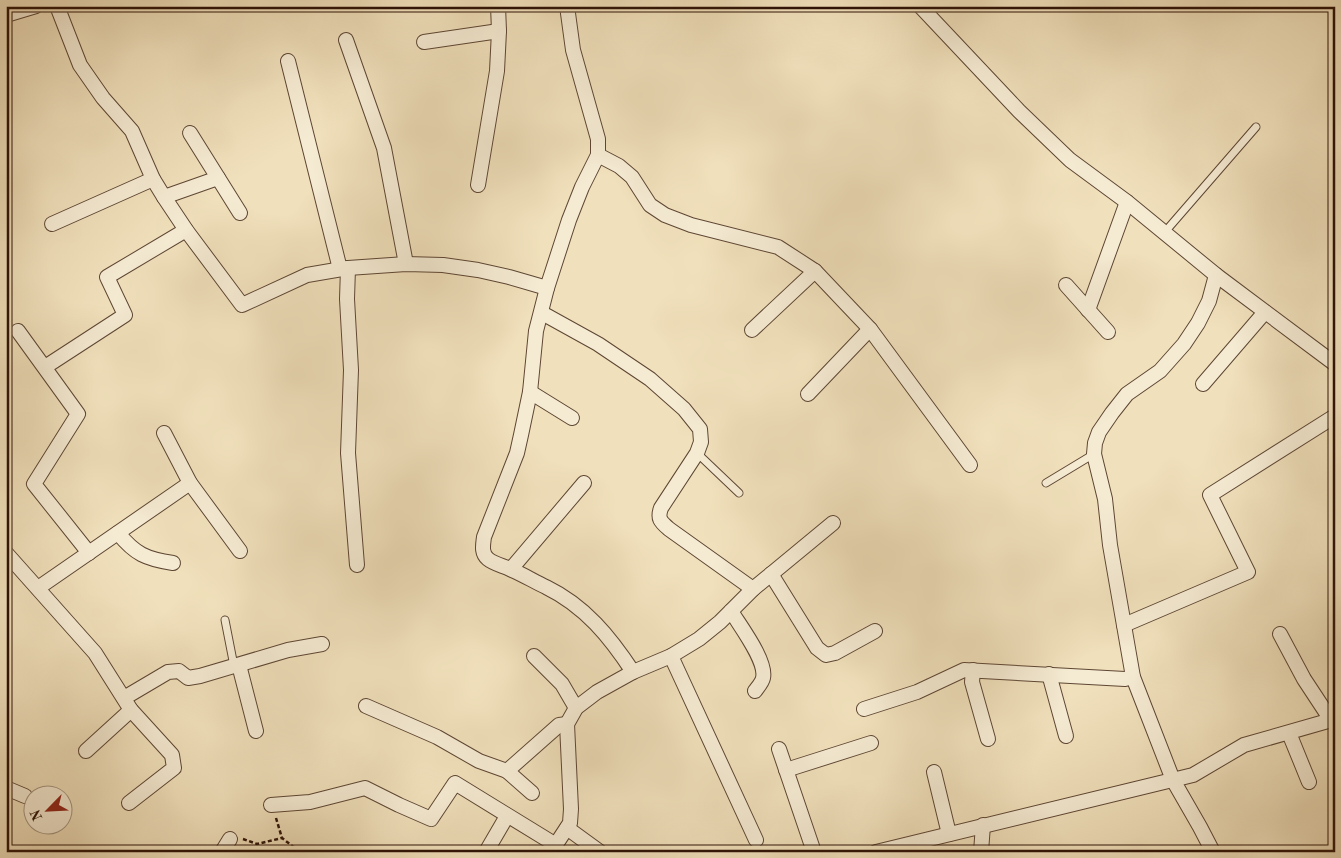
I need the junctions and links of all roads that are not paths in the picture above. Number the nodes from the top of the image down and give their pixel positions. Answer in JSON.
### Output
{"nodes":[{"id":1,"x":36,"y":6,"type":"edge"},
{"id":2,"x":57,"y":6,"type":"edge"},
{"id":3,"x":498,"y":6,"type":"edge"},
{"id":4,"x":567,"y":6,"type":"edge"},
{"id":5,"x":920,"y":6,"type":"edge"},
{"id":6,"x":6,"y":15,"type":"edge"},
{"id":7,"x":499,"y":31,"type":"junction"},
{"id":8,"x":346,"y":40,"type":"dead end"},
{"id":9,"x":424,"y":42,"type":"dead end"},
{"id":10,"x":288,"y":61,"type":"dead end"},
{"id":11,"x":1256,"y":126,"type":"dead end"},
{"id":12,"x":190,"y":132,"type":"dead end"},
{"id":13,"x":598,"y":155,"type":"junction"},
{"id":14,"x":218,"y":178,"type":"junction"},
{"id":15,"x":153,"y":179,"type":"junction"},
{"id":16,"x":478,"y":185,"type":"dead end"},
{"id":17,"x":164,"y":197,"type":"junction"},
{"id":18,"x":1127,"y":202,"type":"junction"},
{"id":19,"x":240,"y":213,"type":"dead end"},
{"id":20,"x":52,"y":224,"type":"dead end"},
{"id":21,"x":186,"y":230,"type":"junction"},
{"id":22,"x":1164,"y":232,"type":"junction"},
{"id":23,"x":406,"y":264,"type":"junction"},
{"id":24,"x":344,"y":268,"type":"junction"},
{"id":25,"x":815,"y":272,"type":"junction"},
{"id":26,"x":1216,"y":275,"type":"junction"},
{"id":27,"x":1066,"y":285,"type":"dead end"},
{"id":28,"x":547,"y":288,"type":"junction"},
{"id":29,"x":1088,"y":310,"type":"junction"},
{"id":30,"x":1265,"y":312,"type":"junction"},
{"id":31,"x":542,"y":313,"type":"junction"},
{"id":32,"x":870,"y":329,"type":"junction"},
{"id":33,"x":18,"y":330,"type":"dead end"},
{"id":34,"x":752,"y":330,"type":"dead end"},
{"id":35,"x":1108,"y":332,"type":"dead end"},
{"id":36,"x":1335,"y":364,"type":"edge"},
{"id":37,"x":45,"y":367,"type":"junction"},
{"id":38,"x":1202,"y":384,"type":"dead end"},
{"id":39,"x":530,"y":392,"type":"junction"},
{"id":40,"x":808,"y":394,"type":"dead end"},
{"id":41,"x":1335,"y":416,"type":"edge"},
{"id":42,"x":572,"y":418,"type":"dead end"},
{"id":43,"x":164,"y":433,"type":"dead end"},
{"id":44,"x":697,"y":453,"type":"junction"},
{"id":45,"x":1094,"y":454,"type":"junction"},
{"id":46,"x":970,"y":464,"type":"dead end"},
{"id":47,"x":190,"y":483,"type":"junction"},
{"id":48,"x":584,"y":483,"type":"dead end"},
{"id":49,"x":1046,"y":483,"type":"dead end"},
{"id":50,"x":739,"y":493,"type":"dead end"},
{"id":51,"x":833,"y":523,"type":"dead end"},
{"id":52,"x":118,"y":533,"type":"junction"},
{"id":53,"x":240,"y":551,"type":"dead end"},
{"id":54,"x":6,"y":553,"type":"edge"},
{"id":55,"x":89,"y":553,"type":"junction"},
{"id":56,"x":173,"y":563,"type":"dead end"},
{"id":57,"x":357,"y":565,"type":"dead end"},
{"id":58,"x":511,"y":569,"type":"junction"},
{"id":59,"x":771,"y":574,"type":"junction"},
{"id":60,"x":38,"y":588,"type":"junction"},
{"id":61,"x":753,"y":589,"type":"junction"},
{"id":62,"x":731,"y":611,"type":"junction"},
{"id":63,"x":224,"y":620,"type":"dead end"},
{"id":64,"x":1124,"y":625,"type":"junction"},
{"id":65,"x":875,"y":631,"type":"dead end"},
{"id":66,"x":1280,"y":634,"type":"dead end"},
{"id":67,"x":322,"y":644,"type":"dead end"},
{"id":68,"x":534,"y":656,"type":"dead end"},
{"id":69,"x":671,"y":656,"type":"junction"},
{"id":70,"x":237,"y":665,"type":"junction"},
{"id":71,"x":973,"y":670,"type":"junction"},
{"id":72,"x":633,"y":672,"type":"junction"},
{"id":73,"x":1050,"y":674,"type":"junction"},
{"id":74,"x":1133,"y":677,"type":"junction"},
{"id":75,"x":754,"y":692,"type":"dead end"},
{"id":76,"x":127,"y":704,"type":"junction"},
{"id":77,"x":366,"y":706,"type":"dead end"},
{"id":78,"x":576,"y":708,"type":"junction"},
{"id":79,"x":864,"y":709,"type":"dead end"},
{"id":80,"x":1333,"y":719,"type":"edge"},
{"id":81,"x":567,"y":724,"type":"junction"},
{"id":82,"x":256,"y":731,"type":"dead end"},
{"id":83,"x":1289,"y":732,"type":"junction"},
{"id":84,"x":1066,"y":736,"type":"dead end"},
{"id":85,"x":988,"y":739,"type":"dead end"},
{"id":86,"x":871,"y":743,"type":"dead end"},
{"id":87,"x":779,"y":749,"type":"dead end"},
{"id":88,"x":86,"y":751,"type":"dead end"},
{"id":89,"x":786,"y":770,"type":"junction"},
{"id":90,"x":507,"y":772,"type":"junction"},
{"id":91,"x":934,"y":772,"type":"dead end"},
{"id":92,"x":1173,"y":780,"type":"junction"},
{"id":93,"x":1309,"y":782,"type":"dead end"},
{"id":94,"x":6,"y":788,"type":"edge"},
{"id":95,"x":532,"y":793,"type":"dead end"},
{"id":96,"x":22,"y":795,"type":"edge"},
{"id":97,"x":129,"y":803,"type":"dead end"},
{"id":98,"x":271,"y":805,"type":"road end"},
{"id":99,"x":507,"y":816,"type":"junction"},
{"id":100,"x":983,"y":826,"type":"junction"},
{"id":101,"x":567,"y":828,"type":"junction"},
{"id":102,"x":949,"y":834,"type":"junction"},
{"id":103,"x":230,"y":839,"type":"road end"},
{"id":104,"x":756,"y":840,"type":"dead end"},
{"id":105,"x":554,"y":848,"type":"edge"},
{"id":106,"x":222,"y":852,"type":"edge"},
{"id":107,"x":486,"y":852,"type":"edge"},
{"id":108,"x":600,"y":852,"type":"edge"},
{"id":109,"x":814,"y":852,"type":"edge"},
{"id":110,"x":876,"y":852,"type":"edge"},
{"id":111,"x":981,"y":852,"type":"edge"},
{"id":112,"x":1213,"y":852,"type":"edge"}],
"edges":[{"from":1,"to":6,"type":"street"},
{"from":2,"to":15,"type":"street"},
{"from":3,"to":7,"type":"street"},
{"from":4,"to":13,"type":"street"},
{"from":5,"to":18,"type":"street"},
{"from":7,"to":9,"type":"street"},
{"from":7,"to":16,"type":"street"},
{"from":8,"to":23,"type":"street"},
{"from":10,"to":24,"type":"street"},
{"from":11,"to":22,"type":"lane"},
{"from":12,"to":14,"type":"street"},
{"from":13,"to":25,"type":"street"},
{"from":13,"to":28,"type":"street"},
{"from":14,"to":17,"type":"street"},
{"from":14,"to":19,"type":"street"},
{"from":15,"to":17,"type":"street"},
{"from":15,"to":20,"type":"street"},
{"from":17,"to":21,"type":"street"},
{"from":18,"to":22,"type":"street"},
{"from":18,"to":29,"type":"street"},
{"from":21,"to":24,"type":"street"},
{"from":21,"to":37,"type":"street"},
{"from":22,"to":26,"type":"street"},
{"from":23,"to":24,"type":"street"},
{"from":23,"to":28,"type":"street"},
{"from":24,"to":57,"type":"street"},
{"from":25,"to":32,"type":"street"},
{"from":25,"to":34,"type":"street"},
{"from":26,"to":30,"type":"street"},
{"from":26,"to":45,"type":"street"},
{"from":27,"to":29,"type":"street"},
{"from":28,"to":31,"type":"street"},
{"from":29,"to":35,"type":"street"},
{"from":30,"to":36,"type":"street"},
{"from":30,"to":38,"type":"street"},
{"from":31,"to":39,"type":"street"},
{"from":31,"to":44,"type":"street"},
{"from":32,"to":40,"type":"street"},
{"from":32,"to":46,"type":"street"},
{"from":33,"to":37,"type":"street"},
{"from":37,"to":55,"type":"street"},
{"from":39,"to":42,"type":"street"},
{"from":39,"to":58,"type":"street"},
{"from":41,"to":64,"type":"street"},
{"from":43,"to":47,"type":"street"},
{"from":44,"to":50,"type":"lane"},
{"from":44,"to":61,"type":"street"},
{"from":45,"to":49,"type":"lane"},
{"from":45,"to":64,"type":"street"},
{"from":47,"to":52,"type":"street"},
{"from":47,"to":53,"type":"street"},
{"from":48,"to":58,"type":"street"},
{"from":51,"to":59,"type":"street"},
{"from":52,"to":55,"type":"street"},
{"from":52,"to":56,"type":"street"},
{"from":54,"to":60,"type":"street"},
{"from":55,"to":60,"type":"street"},
{"from":58,"to":72,"type":"street"},
{"from":59,"to":61,"type":"street"},
{"from":59,"to":65,"type":"street"},
{"from":60,"to":76,"type":"street"},
{"from":61,"to":62,"type":"street"},
{"from":62,"to":69,"type":"street"},
{"from":62,"to":75,"type":"street"},
{"from":63,"to":70,"type":"lane"},
{"from":64,"to":74,"type":"street"},
{"from":66,"to":80,"type":"street"},
{"from":67,"to":70,"type":"street"},
{"from":68,"to":78,"type":"street"},
{"from":69,"to":72,"type":"street"},
{"from":69,"to":104,"type":"street"},
{"from":70,"to":76,"type":"street"},
{"from":70,"to":82,"type":"street"},
{"from":71,"to":73,"type":"street"},
{"from":71,"to":79,"type":"street"},
{"from":71,"to":85,"type":"street"},
{"from":72,"to":78,"type":"street"},
{"from":73,"to":74,"type":"street"},
{"from":73,"to":84,"type":"street"},
{"from":74,"to":92,"type":"street"},
{"from":76,"to":88,"type":"street"},
{"from":76,"to":97,"type":"street"},
{"from":77,"to":90,"type":"street"},
{"from":78,"to":81,"type":"street"},
{"from":80,"to":83,"type":"street"},
{"from":81,"to":90,"type":"street"},
{"from":81,"to":101,"type":"street"},
{"from":83,"to":92,"type":"street"},
{"from":83,"to":93,"type":"street"},
{"from":86,"to":89,"type":"street"},
{"from":87,"to":89,"type":"street"},
{"from":89,"to":109,"type":"street"},
{"from":90,"to":95,"type":"street"},
{"from":91,"to":102,"type":"street"},
{"from":92,"to":100,"type":"street"},
{"from":92,"to":112,"type":"street"},
{"from":94,"to":96,"type":"street"},
{"from":98,"to":99,"type":"street"},
{"from":99,"to":105,"type":"street"},
{"from":99,"to":107,"type":"street"},
{"from":100,"to":102,"type":"street"},
{"from":100,"to":111,"type":"street"},
{"from":101,"to":105,"type":"street"},
{"from":101,"to":108,"type":"street"},
{"from":102,"to":110,"type":"street"},
{"from":103,"to":106,"type":"street"}]}
